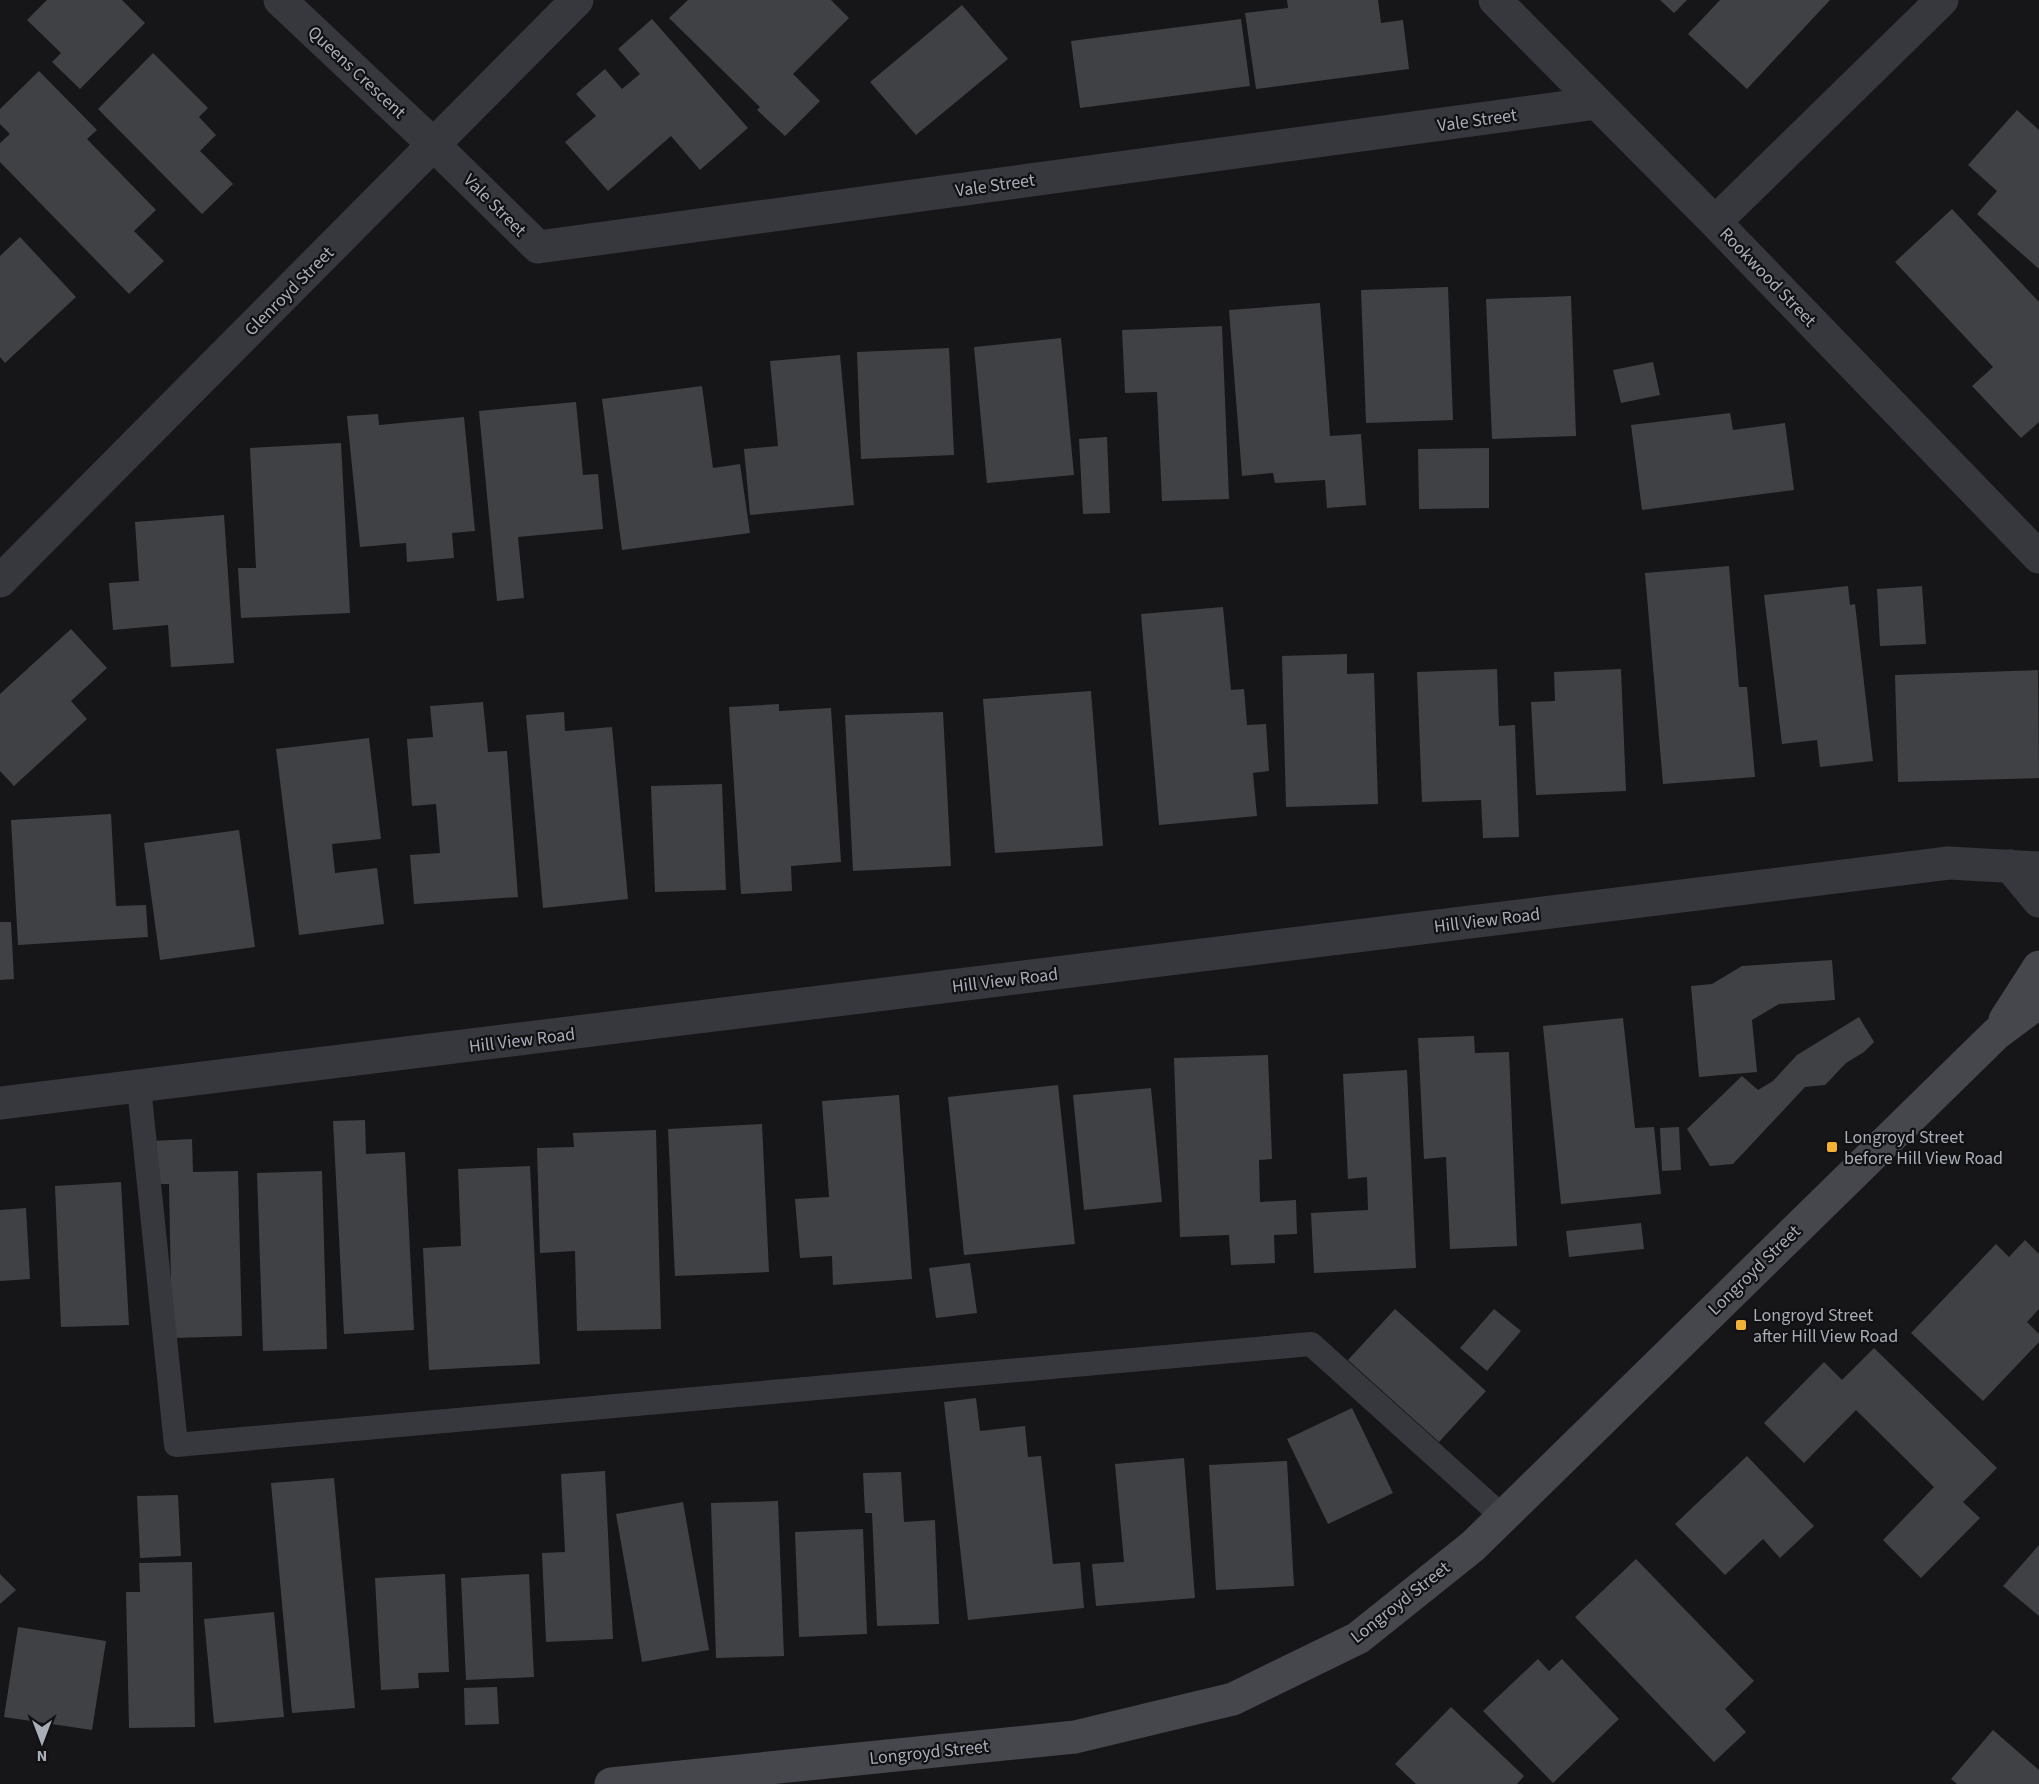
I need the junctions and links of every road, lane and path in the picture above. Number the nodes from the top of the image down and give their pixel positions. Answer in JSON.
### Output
{"nodes":[{"id":1,"x":280,"y":0,"type":"edge"},
{"id":2,"x":577,"y":0,"type":"edge"},
{"id":3,"x":1495,"y":0,"type":"edge"},
{"id":4,"x":1942,"y":0,"type":"edge"},
{"id":5,"x":1597,"y":103,"type":"junction"},
{"id":6,"x":434,"y":145,"type":"junction"},
{"id":7,"x":1715,"y":222,"type":"junction"},
{"id":8,"x":2039,"y":557,"type":"edge"},
{"id":9,"x":0,"y":581,"type":"edge"},
{"id":10,"x":2024,"y":867,"type":"edge"},
{"id":11,"x":2039,"y":901,"type":"edge"},
{"id":12,"x":2039,"y":967,"type":"edge"},
{"id":13,"x":2039,"y":1002,"type":"edge"},
{"id":14,"x":1996,"y":1034,"type":"junction"},
{"id":15,"x":139,"y":1087,"type":"junction"},
{"id":16,"x":0,"y":1103,"type":"edge"},
{"id":17,"x":1502,"y":1516,"type":"junction"},
{"id":18,"x":611,"y":1784,"type":"edge"}],
"edges":[{"from":1,"to":6,"type":"street","name":"Queens Crescent"},
{"from":2,"to":6,"type":"street","name":"Glenroyd Street"},
{"from":3,"to":5,"type":"street","name":"Rookwood Street"},
{"from":4,"to":7,"type":"street"},
{"from":5,"to":6,"type":"street","name":"Vale Street"},
{"from":5,"to":7,"type":"street","name":"Rookwood Street"},
{"from":6,"to":9,"type":"street","name":"Glenroyd Street"},
{"from":7,"to":8,"type":"street","name":"Rookwood Street"},
{"from":10,"to":11,"type":"street","name":"Hill View Road"},
{"from":10,"to":15,"type":"street","name":"Hill View Road"},
{"from":12,"to":14,"type":"main road","name":"Longroyd Street"},
{"from":13,"to":14,"type":"main road","name":"Longroyd Street"},
{"from":14,"to":17,"type":"main road","name":"Longroyd Street"},
{"from":15,"to":16,"type":"street","name":"Hill View Road"},
{"from":15,"to":17,"type":"lane"},
{"from":17,"to":18,"type":"main road","name":"Longroyd Street"}]}
